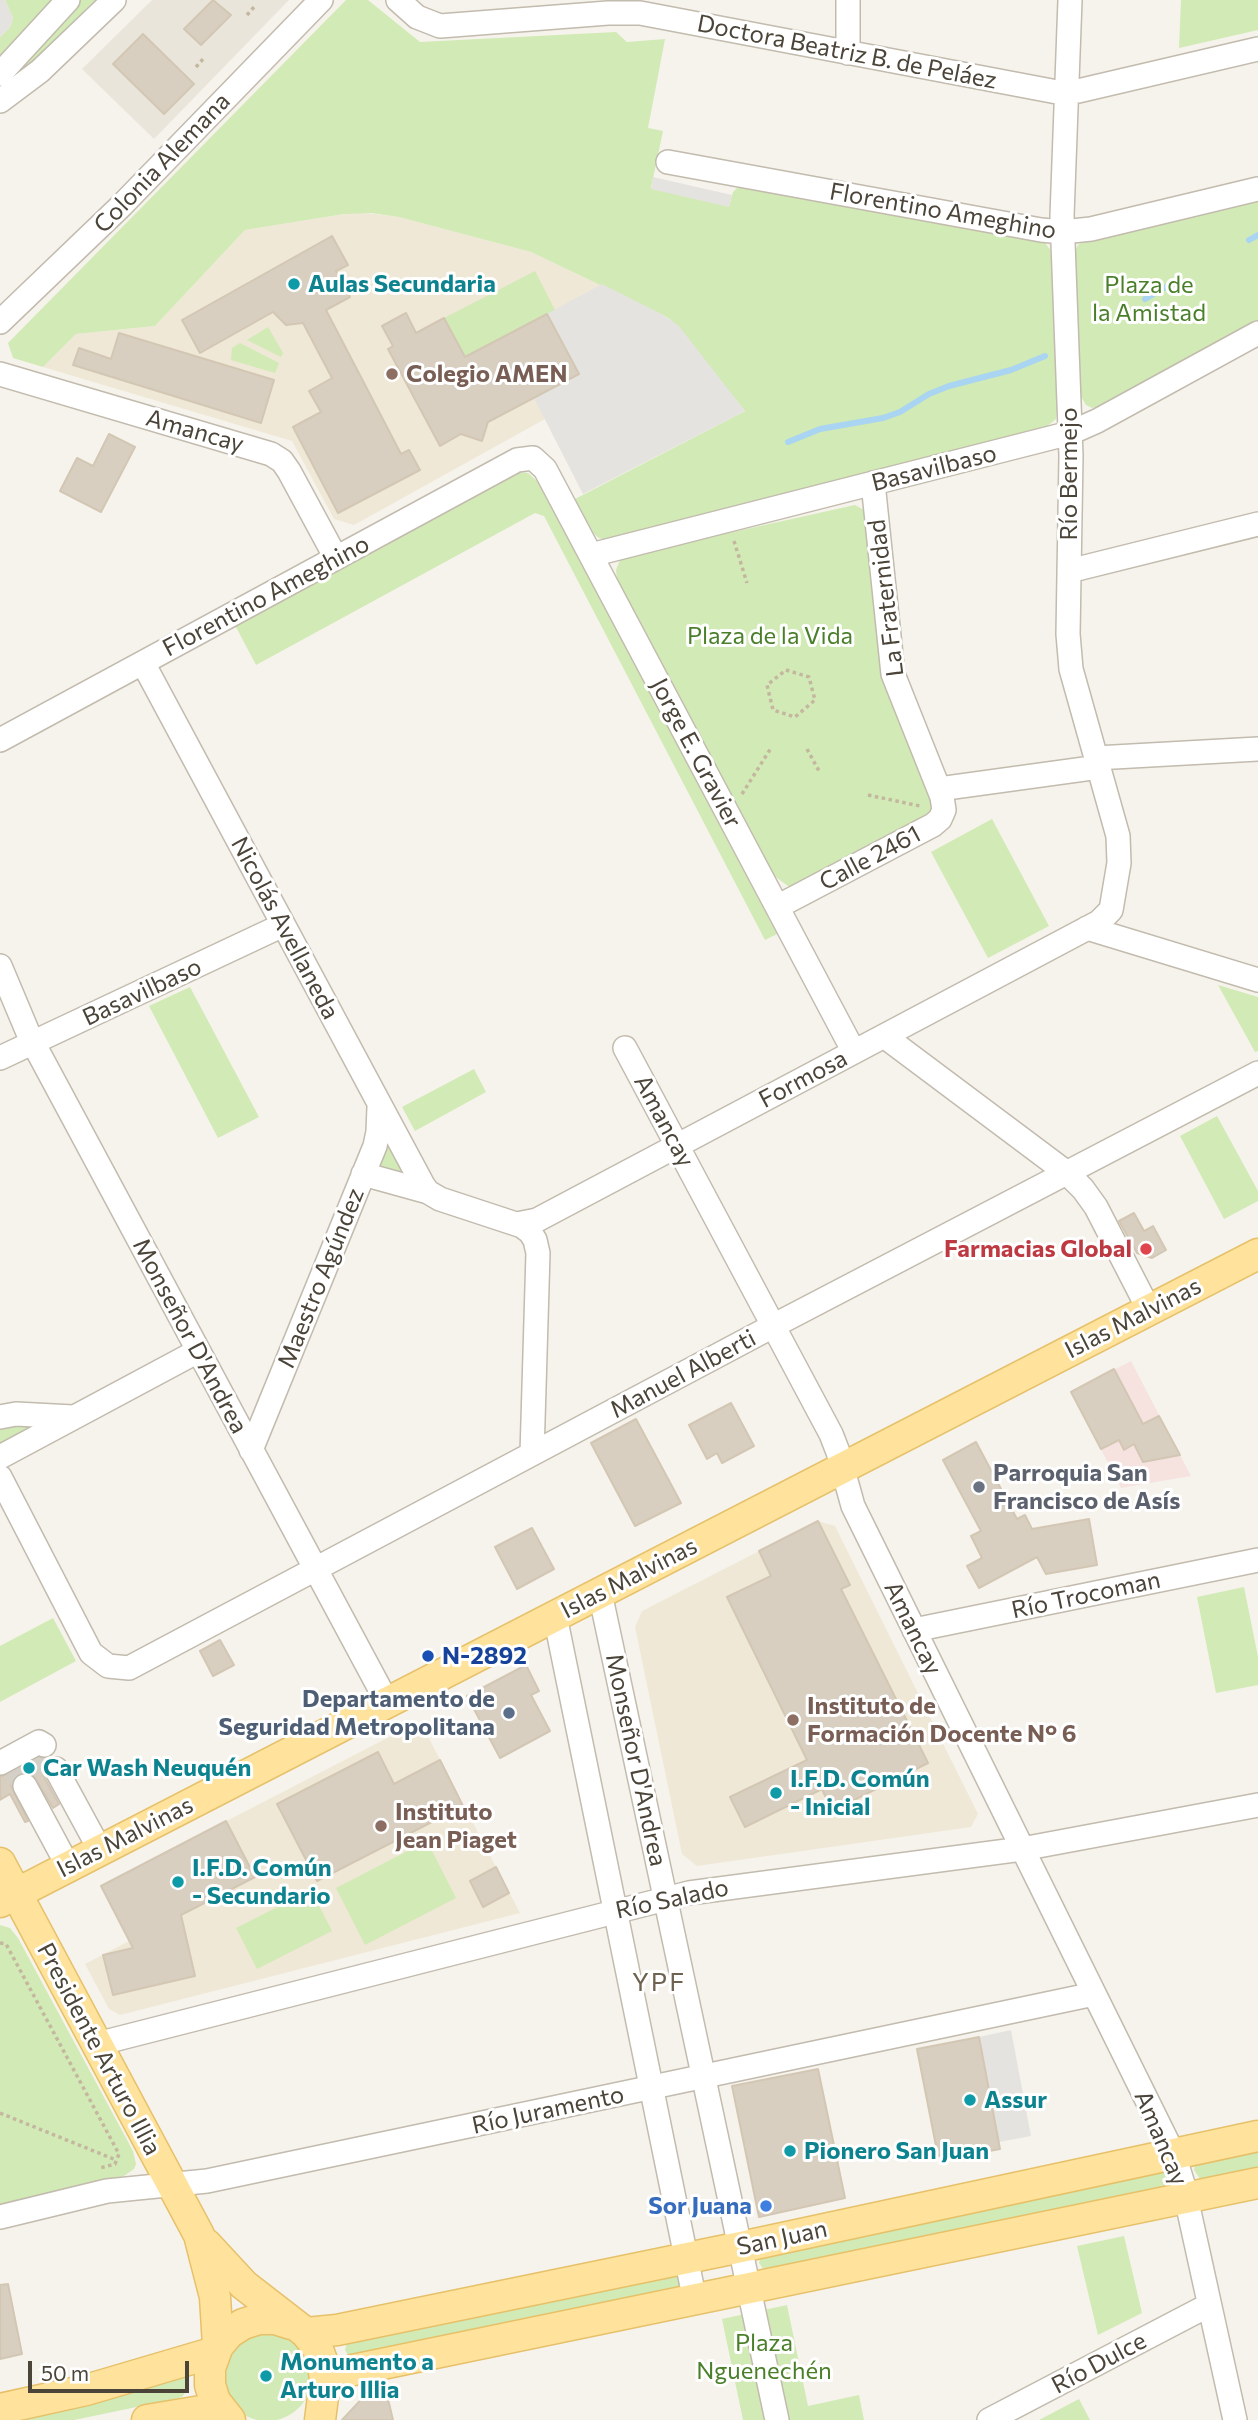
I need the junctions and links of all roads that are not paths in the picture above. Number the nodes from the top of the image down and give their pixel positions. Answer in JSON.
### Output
{"nodes":[{"id":1,"x":68,"y":0,"type":"edge"},
{"id":2,"x":114,"y":0,"type":"edge"},
{"id":3,"x":321,"y":0,"type":"edge"},
{"id":4,"x":398,"y":0,"type":"edge"},
{"id":5,"x":848,"y":0,"type":"edge"},
{"id":6,"x":1070,"y":0,"type":"edge"},
{"id":7,"x":620,"y":6,"type":"edge"},
{"id":8,"x":1258,"y":49,"type":"edge"},
{"id":9,"x":848,"y":53,"type":"junction"},
{"id":10,"x":0,"y":74,"type":"edge"},
{"id":11,"x":1066,"y":92,"type":"junction"},
{"id":12,"x":0,"y":101,"type":"edge"},
{"id":13,"x":668,"y":162,"type":"dead end"},
{"id":14,"x":1258,"y":189,"type":"edge"},
{"id":15,"x":1062,"y":232,"type":"junction"},
{"id":16,"x":0,"y":322,"type":"edge"},
{"id":17,"x":1258,"y":333,"type":"edge"},
{"id":18,"x":0,"y":374,"type":"edge"},
{"id":19,"x":1070,"y":433,"type":"junction"},
{"id":20,"x":533,"y":458,"type":"joint"},
{"id":21,"x":873,"y":483,"type":"junction"},
{"id":22,"x":1258,"y":524,"type":"edge"},
{"id":23,"x":591,"y":555,"type":"junction"},
{"id":24,"x":336,"y":558,"type":"junction"},
{"id":25,"x":1069,"y":571,"type":"junction"},
{"id":26,"x":143,"y":663,"type":"junction"},
{"id":27,"x":0,"y":740,"type":"edge"},
{"id":28,"x":1258,"y":749,"type":"edge"},
{"id":29,"x":1098,"y":763,"type":"junction"},
{"id":30,"x":934,"y":799,"type":"junction"},
{"id":31,"x":778,"y":907,"type":"junction"},
{"id":32,"x":283,"y":925,"type":"junction"},
{"id":33,"x":1087,"y":928,"type":"junction"},
{"id":34,"x":0,"y":966,"type":"edge"},
{"id":35,"x":1258,"y":980,"type":"edge"},
{"id":36,"x":884,"y":1036,"type":"junction"},
{"id":37,"x":33,"y":1043,"type":"junction"},
{"id":38,"x":625,"y":1048,"type":"dead end"},
{"id":39,"x":854,"y":1052,"type":"junction"},
{"id":40,"x":0,"y":1058,"type":"edge"},
{"id":41,"x":1258,"y":1073,"type":"edge"},
{"id":42,"x":378,"y":1103,"type":"junction"},
{"id":43,"x":677,"y":1146,"type":"junction"},
{"id":44,"x":363,"y":1174,"type":"junction"},
{"id":45,"x":1068,"y":1174,"type":"junction"},
{"id":46,"x":428,"y":1192,"type":"junction"},
{"id":47,"x":517,"y":1224,"type":"junction"},
{"id":48,"x":1258,"y":1254,"type":"edge"},
{"id":49,"x":1149,"y":1310,"type":"junction"},
{"id":50,"x":773,"y":1326,"type":"junction"},
{"id":51,"x":198,"y":1350,"type":"junction"},
{"id":52,"x":0,"y":1417,"type":"edge"},
{"id":53,"x":74,"y":1417,"type":"junction"},
{"id":54,"x":251,"y":1450,"type":"junction"},
{"id":55,"x":532,"y":1454,"type":"junction"},
{"id":56,"x":0,"y":1457,"type":"edge"},
{"id":57,"x":842,"y":1468,"type":"junction"},
{"id":58,"x":0,"y":1477,"type":"edge"},
{"id":59,"x":1258,"y":1560,"type":"edge"},
{"id":60,"x":316,"y":1569,"type":"junction"},
{"id":61,"x":600,"y":1593,"type":"junction"},
{"id":62,"x":555,"y":1616,"type":"junction"},
{"id":63,"x":914,"y":1630,"type":"junction"},
{"id":64,"x":387,"y":1702,"type":"junction"},
{"id":65,"x":36,"y":1748,"type":"dead end"},
{"id":66,"x":5,"y":1763,"type":"edge"},
{"id":67,"x":51,"y":1772,"type":"tunnel mouth"},
{"id":68,"x":20,"y":1789,"type":"tunnel mouth"},
{"id":69,"x":1258,"y":1805,"type":"edge"},
{"id":70,"x":1022,"y":1849,"type":"junction"},
{"id":71,"x":79,"y":1861,"type":"junction"},
{"id":72,"x":0,"y":1863,"type":"edge"},
{"id":73,"x":8,"y":1897,"type":"edge"},
{"id":74,"x":667,"y":1898,"type":"junction"},
{"id":75,"x":615,"y":1911,"type":"junction"},
{"id":76,"x":1094,"y":1994,"type":"junction"},
{"id":77,"x":97,"y":2044,"type":"junction"},
{"id":78,"x":705,"y":2077,"type":"junction"},
{"id":79,"x":652,"y":2088,"type":"junction"},
{"id":80,"x":1258,"y":2136,"type":"edge"},
{"id":81,"x":1174,"y":2155,"type":"junction"},
{"id":82,"x":1258,"y":2183,"type":"edge"},
{"id":83,"x":172,"y":2184,"type":"junction"},
{"id":84,"x":1186,"y":2198,"type":"junction"},
{"id":85,"x":0,"y":2217,"type":"edge"},
{"id":86,"x":199,"y":2235,"type":"junction"},
{"id":87,"x":741,"y":2247,"type":"junction"},
{"id":88,"x":687,"y":2258,"type":"junction"},
{"id":89,"x":750,"y":2289,"type":"junction"},
{"id":90,"x":695,"y":2301,"type":"junction"},
{"id":91,"x":1209,"y":2305,"type":"junction"},
{"id":92,"x":298,"y":2329,"type":"junction"},
{"id":93,"x":216,"y":2349,"type":"junction"},
{"id":94,"x":317,"y":2405,"type":"edge"},
{"id":95,"x":0,"y":2409,"type":"edge"},
{"id":96,"x":227,"y":2417,"type":"edge"},
{"id":97,"x":147,"y":2420,"type":"edge"},
{"id":98,"x":777,"y":2420,"type":"edge"},
{"id":99,"x":989,"y":2420,"type":"edge"},
{"id":100,"x":1235,"y":2420,"type":"edge"}],
"edges":[{"from":1,"to":10,"type":"street"},
{"from":2,"to":12,"type":"street"},
{"from":3,"to":16,"type":"street","name":"Colonia Alemana"},
{"from":4,"to":7,"type":"street","name":"Doctora Beatriz B. de Peláez"},
{"from":5,"to":9,"type":"street"},
{"from":6,"to":11,"type":"street","name":"Río Bermejo"},
{"from":7,"to":9,"type":"street","name":"Doctora Beatriz B. de Peláez"},
{"from":8,"to":11,"type":"street","name":"Doctora Beatriz B. de Peláez"},
{"from":9,"to":11,"type":"street","name":"Doctora Beatriz B. de Peláez"},
{"from":11,"to":15,"type":"street","name":"Río Bermejo"},
{"from":13,"to":15,"type":"street","name":"Florentino Ameghino"},
{"from":14,"to":15,"type":"street","name":"Florentino Ameghino"},
{"from":15,"to":19,"type":"street","name":"Río Bermejo"},
{"from":17,"to":19,"type":"street","name":"Basavilbaso"},
{"from":18,"to":24,"type":"street","name":"Amancay"},
{"from":19,"to":21,"type":"street","name":"Basavilbaso"},
{"from":19,"to":25,"type":"street","name":"Río Bermejo"},
{"from":20,"to":23,"type":"street","name":"Jorge E. Gravier"},
{"from":20,"to":24,"type":"street","name":"Florentino Ameghino"},
{"from":21,"to":23,"type":"street","name":"Basavilbaso"},
{"from":21,"to":30,"type":"street","name":"La Fraternidad"},
{"from":22,"to":25,"type":"street"},
{"from":23,"to":31,"type":"street","name":"Jorge E. Gravier"},
{"from":24,"to":26,"type":"street","name":"Florentino Ameghino"},
{"from":25,"to":29,"type":"street","name":"Río Bermejo"},
{"from":26,"to":27,"type":"street","name":"Florentino Ameghino"},
{"from":26,"to":32,"type":"street","name":"Nicolás Avellaneda"},
{"from":28,"to":29,"type":"street"},
{"from":29,"to":30,"type":"street"},
{"from":29,"to":33,"type":"street","name":"Río Bermejo"},
{"from":30,"to":31,"type":"street","name":"Calle 2461"},
{"from":31,"to":39,"type":"street","name":"Jorge E. Gravier"},
{"from":32,"to":37,"type":"street","name":"Basavilbaso"},
{"from":32,"to":42,"type":"street","name":"Nicolás Avellaneda"},
{"from":33,"to":35,"type":"street"},
{"from":33,"to":36,"type":"street","name":"Formosa"},
{"from":34,"to":37,"type":"street","name":"Monseñor D'Andrea"},
{"from":36,"to":39,"type":"street","name":"Formosa"},
{"from":36,"to":45,"type":"street"},
{"from":37,"to":40,"type":"street","name":"Basavilbaso"},
{"from":37,"to":51,"type":"street","name":"Monseñor D'Andrea"},
{"from":38,"to":43,"type":"street","name":"Amancay"},
{"from":39,"to":43,"type":"street","name":"Formosa"},
{"from":41,"to":45,"type":"street","name":"Manuel Alberti"},
{"from":42,"to":44,"type":"street","name":"Maestro Agúndez"},
{"from":42,"to":46,"type":"street","name":"Nicolás Avellaneda"},
{"from":43,"to":47,"type":"street","name":"Formosa"},
{"from":43,"to":50,"type":"street","name":"Amancay"},
{"from":44,"to":46,"type":"street"},
{"from":44,"to":54,"type":"street","name":"Maestro Agúndez"},
{"from":45,"to":49,"type":"street"},
{"from":45,"to":50,"type":"street","name":"Manuel Alberti"},
{"from":46,"to":47,"type":"street"},
{"from":47,"to":55,"type":"street"},
{"from":48,"to":49,"type":"main road","name":"Islas Malvinas"},
{"from":49,"to":57,"type":"main road","name":"Islas Malvinas"},
{"from":50,"to":55,"type":"street","name":"Manuel Alberti"},
{"from":50,"to":57,"type":"street","name":"Amancay"},
{"from":51,"to":53,"type":"street"},
{"from":51,"to":54,"type":"street","name":"Monseñor D'Andrea"},
{"from":52,"to":53,"type":"street"},
{"from":53,"to":56,"type":"street"},
{"from":54,"to":60,"type":"street","name":"Monseñor D'Andrea"},
{"from":55,"to":60,"type":"street","name":"Manuel Alberti"},
{"from":57,"to":61,"type":"main road","name":"Islas Malvinas"},
{"from":57,"to":63,"type":"street","name":"Amancay"},
{"from":58,"to":60,"type":"street","name":"Manuel Alberti"},
{"from":59,"to":63,"type":"street","name":"Río Trocoman"},
{"from":60,"to":64,"type":"street","name":"Monseñor D'Andrea"},
{"from":61,"to":62,"type":"main road","name":"Islas Malvinas"},
{"from":61,"to":74,"type":"street","name":"Monseñor D'Andrea"},
{"from":62,"to":64,"type":"main road","name":"Islas Malvinas"},
{"from":62,"to":75,"type":"street","name":"Monseñor D'Andrea"},
{"from":63,"to":70,"type":"street","name":"Amancay"},
{"from":64,"to":71,"type":"main road","name":"Islas Malvinas"},
{"from":65,"to":66,"type":"street"},
{"from":67,"to":71,"type":"street"},
{"from":68,"to":71,"type":"street"},
{"from":69,"to":70,"type":"street","name":"Río Salado"},
{"from":70,"to":74,"type":"street","name":"Río Salado"},
{"from":70,"to":76,"type":"street","name":"Amancay"},
{"from":71,"to":73,"type":"main road","name":"Islas Malvinas"},
{"from":72,"to":73,"type":"main road","name":"Presidente Arturo Illia"},
{"from":73,"to":77,"type":"main road","name":"Presidente Arturo Illia"},
{"from":74,"to":75,"type":"street","name":"Río Salado"},
{"from":74,"to":78,"type":"street","name":"Monseñor D'Andrea"},
{"from":75,"to":77,"type":"street","name":"Río Salado"},
{"from":75,"to":79,"type":"street","name":"Monseñor D'Andrea"},
{"from":76,"to":78,"type":"street","name":"Río Juramento"},
{"from":76,"to":81,"type":"street","name":"Amancay"},
{"from":77,"to":83,"type":"main road","name":"Presidente Arturo Illia"},
{"from":78,"to":79,"type":"street","name":"Río Juramento"},
{"from":78,"to":87,"type":"street","name":"Monseñor D'Andrea"},
{"from":79,"to":83,"type":"street","name":"Río Juramento"},
{"from":79,"to":88,"type":"street","name":"Monseñor D'Andrea"},
{"from":80,"to":81,"type":"main road","name":"San Juan"},
{"from":81,"to":84,"type":"street","name":"Amancay"},
{"from":81,"to":87,"type":"main road","name":"San Juan"},
{"from":82,"to":84,"type":"main road","name":"San Juan"},
{"from":83,"to":85,"type":"street","name":"Río Juramento"},
{"from":83,"to":86,"type":"main road","name":"Presidente Arturo Illia"},
{"from":84,"to":89,"type":"main road","name":"San Juan"},
{"from":84,"to":91,"type":"street","name":"Amancay"},
{"from":86,"to":92,"type":"main road","name":"Presidente Arturo Illia"},
{"from":86,"to":93,"type":"main road","name":"Presidente Arturo Illia"},
{"from":87,"to":88,"type":"main road","name":"San Juan"},
{"from":87,"to":89,"type":"street","name":"Monseñor D'Andrea"},
{"from":88,"to":90,"type":"street","name":"Monseñor D'Andrea"},
{"from":88,"to":92,"type":"main road","name":"San Juan"},
{"from":89,"to":90,"type":"main road","name":"San Juan"},
{"from":89,"to":98,"type":"street","name":"Monseñor D'Andrea"},
{"from":90,"to":94,"type":"main road","name":"San Juan"},
{"from":91,"to":99,"type":"street","name":"Río Dulce"},
{"from":91,"to":100,"type":"street","name":"Amancay"},
{"from":92,"to":93,"type":"main road"},
{"from":92,"to":94,"type":"main road","name":"Presidente Arturo Illia"},
{"from":93,"to":95,"type":"main road"},
{"from":93,"to":96,"type":"main road","name":"Presidente Arturo Illia"},
{"from":96,"to":97,"type":"main road"}]}
